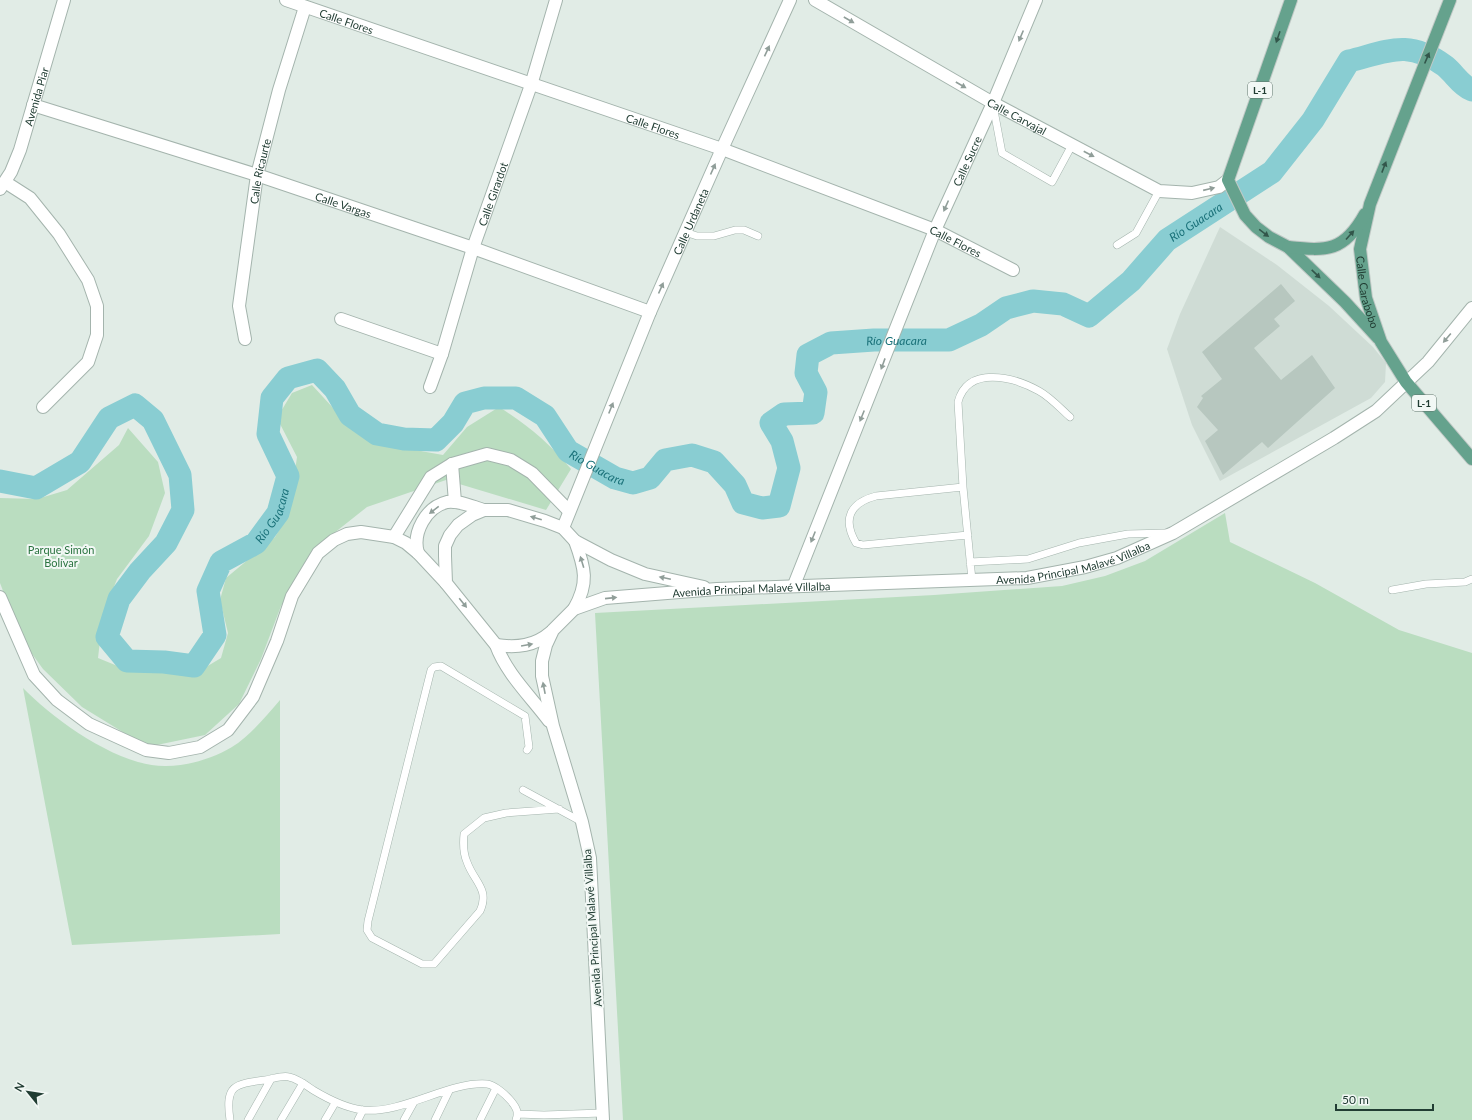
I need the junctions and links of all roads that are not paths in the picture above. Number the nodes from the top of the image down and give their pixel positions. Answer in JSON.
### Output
{"nodes":[{"id":1,"x":64,"y":0,"type":"edge"},
{"id":2,"x":286,"y":0,"type":"edge"},
{"id":3,"x":556,"y":0,"type":"edge"},
{"id":4,"x":790,"y":0,"type":"edge"},
{"id":5,"x":815,"y":0,"type":"edge"},
{"id":6,"x":1036,"y":0,"type":"edge"},
{"id":7,"x":1291,"y":0,"type":"edge"},
{"id":8,"x":1450,"y":0,"type":"edge"},
{"id":9,"x":305,"y":7,"type":"junction"},
{"id":10,"x":531,"y":85,"type":"junction"},
{"id":11,"x":993,"y":103,"type":"junction"},
{"id":12,"x":33,"y":106,"type":"junction"},
{"id":13,"x":1072,"y":145,"type":"junction"},
{"id":14,"x":722,"y":149,"type":"junction"},
{"id":15,"x":257,"y":175,"type":"junction"},
{"id":16,"x":1230,"y":184,"type":"junction"},
{"id":17,"x":2,"y":185,"type":"edge"},
{"id":18,"x":1158,"y":191,"type":"junction"},
{"id":19,"x":1370,"y":204,"type":"junction"},
{"id":20,"x":935,"y":230,"type":"junction"},
{"id":21,"x":685,"y":232,"type":"junction"},
{"id":22,"x":758,"y":236,"type":"dead end"},
{"id":23,"x":1117,"y":245,"type":"dead end"},
{"id":24,"x":1288,"y":247,"type":"junction"},
{"id":25,"x":473,"y":248,"type":"junction"},
{"id":26,"x":1013,"y":270,"type":"dead end"},
{"id":27,"x":1472,"y":308,"type":"edge"},
{"id":28,"x":650,"y":312,"type":"junction"},
{"id":29,"x":341,"y":319,"type":"dead end"},
{"id":30,"x":245,"y":339,"type":"dead end"},
{"id":31,"x":1381,"y":342,"type":"junction"},
{"id":32,"x":442,"y":354,"type":"junction"},
{"id":33,"x":1406,"y":382,"type":"junction"},
{"id":34,"x":430,"y":387,"type":"dead end"},
{"id":35,"x":43,"y":407,"type":"dead end"},
{"id":36,"x":1070,"y":416,"type":"dead end"},
{"id":37,"x":1472,"y":459,"type":"edge"},
{"id":38,"x":452,"y":464,"type":"junction"},
{"id":39,"x":963,"y":487,"type":"junction"},
{"id":40,"x":455,"y":502,"type":"junction"},
{"id":41,"x":571,"y":506,"type":"junction"},
{"id":42,"x":484,"y":510,"type":"junction"},
{"id":43,"x":563,"y":528,"type":"junction"},
{"id":44,"x":1173,"y":533,"type":"junction"},
{"id":45,"x":968,"y":536,"type":"junction"},
{"id":46,"x":394,"y":537,"type":"junction"},
{"id":47,"x":575,"y":541,"type":"junction"},
{"id":48,"x":418,"y":553,"type":"junction"},
{"id":49,"x":970,"y":562,"type":"junction"},
{"id":50,"x":1472,"y":579,"type":"edge"},
{"id":51,"x":972,"y":580,"type":"junction"},
{"id":52,"x":446,"y":583,"type":"junction"},
{"id":53,"x":794,"y":585,"type":"junction"},
{"id":54,"x":717,"y":589,"type":"junction"},
{"id":55,"x":1392,"y":590,"type":"dead end"},
{"id":56,"x":0,"y":597,"type":"edge"},
{"id":57,"x":574,"y":609,"type":"junction"},
{"id":58,"x":553,"y":630,"type":"junction"},
{"id":59,"x":496,"y":645,"type":"junction"},
{"id":60,"x":553,"y":726,"type":"junction"},
{"id":61,"x":527,"y":750,"type":"dead end"},
{"id":62,"x":523,"y":790,"type":"dead end"},
{"id":63,"x":558,"y":809,"type":"junction"},
{"id":64,"x":582,"y":822,"type":"junction"},
{"id":65,"x":271,"y":1079,"type":"junction"},
{"id":66,"x":303,"y":1083,"type":"junction"},
{"id":67,"x":496,"y":1088,"type":"junction"},
{"id":68,"x":449,"y":1091,"type":"junction"},
{"id":69,"x":414,"y":1102,"type":"junction"},
{"id":70,"x":335,"y":1103,"type":"junction"},
{"id":71,"x":363,"y":1110,"type":"junction"},
{"id":72,"x":517,"y":1117,"type":"edge"},
{"id":73,"x":603,"y":1117,"type":"edge"},
{"id":74,"x":230,"y":1120,"type":"edge"},
{"id":75,"x":248,"y":1120,"type":"edge"},
{"id":76,"x":281,"y":1120,"type":"edge"},
{"id":77,"x":325,"y":1120,"type":"edge"},
{"id":78,"x":358,"y":1120,"type":"edge"},
{"id":79,"x":404,"y":1120,"type":"edge"},
{"id":80,"x":435,"y":1120,"type":"edge"},
{"id":81,"x":480,"y":1120,"type":"edge"}],
"edges":[{"from":1,"to":12,"type":"street","name":"Avenida Piar"},
{"from":2,"to":9,"type":"street","name":"Calle Flores"},
{"from":3,"to":10,"type":"street","name":"Calle Girardot"},
{"from":14,"to":4,"type":"street","name":"Calle Urdaneta","one_way":true},
{"from":5,"to":11,"type":"street","name":"Calle Carvajal","one_way":true},
{"from":6,"to":11,"type":"street","name":"Calle Sucre","one_way":true},
{"from":7,"to":16,"type":"main road","number":"L-1","one_way":true},
{"from":19,"to":8,"type":"main road","name":"Calle Carabobo","number":"L-1","one_way":true},
{"from":9,"to":10,"type":"street","name":"Calle Flores"},
{"from":9,"to":15,"type":"street","name":"Calle Ricaurte"},
{"from":10,"to":14,"type":"street","name":"Calle Flores"},
{"from":10,"to":25,"type":"street","name":"Calle Girardot"},
{"from":11,"to":13,"type":"street","name":"Calle Carvajal"},
{"from":11,"to":13,"type":"lane"},
{"from":11,"to":20,"type":"street","name":"Calle Sucre","one_way":true},
{"from":12,"to":15,"type":"street","name":"Calle Vargas"},
{"from":12,"to":17,"type":"street","name":"Avenida Piar"},
{"from":13,"to":18,"type":"street","name":"Calle Carvajal","one_way":true},
{"from":14,"to":20,"type":"street","name":"Calle Flores"},
{"from":21,"to":14,"type":"street","name":"Calle Urdaneta","one_way":true},
{"from":15,"to":25,"type":"street","name":"Calle Vargas"},
{"from":15,"to":30,"type":"street","name":"Calle Ricaurte"},
{"from":18,"to":16,"type":"street","name":"Calle Carvajal","one_way":true},
{"from":16,"to":24,"type":"main road","number":"L-1","one_way":true},
{"from":17,"to":35,"type":"street"},
{"from":18,"to":23,"type":"lane"},
{"from":24,"to":19,"type":"main road","number":"L-1","one_way":true},
{"from":19,"to":31,"type":"main road","name":"Calle Carabobo","number":"L-1"},
{"from":20,"to":26,"type":"street","name":"Calle Flores"},
{"from":20,"to":53,"type":"street","name":"Calle Sucre","one_way":true},
{"from":21,"to":22,"type":"lane"},
{"from":28,"to":21,"type":"street","name":"Calle Urdaneta","one_way":true},
{"from":24,"to":31,"type":"main road","number":"L-1","one_way":true},
{"from":25,"to":28,"type":"street","name":"Calle Vargas"},
{"from":25,"to":32,"type":"street","name":"Calle Girardot"},
{"from":27,"to":33,"type":"street","name":"Avenida Principal Malavé Villalba","one_way":true},
{"from":41,"to":28,"type":"street","name":"Calle Urdaneta","one_way":true},
{"from":29,"to":32,"type":"street"},
{"from":31,"to":33,"type":"main road","name":"Calle Carabobo","number":"L-1"},
{"from":32,"to":34,"type":"street","name":"Calle Girardot"},
{"from":33,"to":37,"type":"main road","name":"Calle Carabobo","number":"L-1"},
{"from":33,"to":44,"type":"street","name":"Avenida Principal Malavé Villalba"},
{"from":36,"to":39,"type":"lane"},
{"from":38,"to":40,"type":"street"},
{"from":38,"to":41,"type":"street"},
{"from":38,"to":46,"type":"street"},
{"from":39,"to":45,"type":"lane"},
{"from":39,"to":45,"type":"lane"},
{"from":40,"to":42,"type":"street"},
{"from":40,"to":48,"type":"street","one_way":true},
{"from":41,"to":43,"type":"street","name":"Calle Urdaneta"},
{"from":43,"to":42,"type":"street","one_way":true},
{"from":42,"to":52,"type":"street"},
{"from":43,"to":47,"type":"street"},
{"from":44,"to":49,"type":"lane"},
{"from":44,"to":51,"type":"street","name":"Avenida Principal Malavé Villalba"},
{"from":45,"to":49,"type":"lane"},
{"from":46,"to":48,"type":"street"},
{"from":46,"to":56,"type":"street"},
{"from":54,"to":47,"type":"street","one_way":true},
{"from":57,"to":47,"type":"street","one_way":true},
{"from":48,"to":52,"type":"street"},
{"from":49,"to":51,"type":"lane"},
{"from":50,"to":55,"type":"lane"},
{"from":51,"to":53,"type":"street","name":"Avenida Principal Malavé Villalba"},
{"from":52,"to":59,"type":"street","one_way":true},
{"from":53,"to":54,"type":"street","name":"Avenida Principal Malavé Villalba"},
{"from":57,"to":54,"type":"street","name":"Avenida Principal Malavé Villalba","one_way":true},
{"from":57,"to":58,"type":"street","name":"Avenida Principal Malavé Villalba"},
{"from":59,"to":58,"type":"street","one_way":true},
{"from":60,"to":58,"type":"street","name":"Avenida Principal Malavé Villalba","one_way":true},
{"from":59,"to":60,"type":"street"},
{"from":60,"to":64,"type":"street","name":"Avenida Principal Malavé Villalba"},
{"from":61,"to":63,"type":"lane"},
{"from":62,"to":63,"type":"lane"},
{"from":63,"to":64,"type":"lane"},
{"from":64,"to":73,"type":"street","name":"Avenida Principal Malavé Villalba"},
{"from":65,"to":66,"type":"lane"},
{"from":65,"to":74,"type":"lane"},
{"from":65,"to":75,"type":"lane"},
{"from":66,"to":70,"type":"lane"},
{"from":66,"to":76,"type":"lane"},
{"from":67,"to":68,"type":"lane"},
{"from":67,"to":72,"type":"lane"},
{"from":67,"to":81,"type":"lane"},
{"from":68,"to":69,"type":"lane"},
{"from":68,"to":80,"type":"lane"},
{"from":69,"to":71,"type":"lane"},
{"from":69,"to":79,"type":"lane"},
{"from":70,"to":71,"type":"lane"},
{"from":70,"to":77,"type":"lane"},
{"from":71,"to":78,"type":"lane"},
{"from":72,"to":73,"type":"lane"}]}
